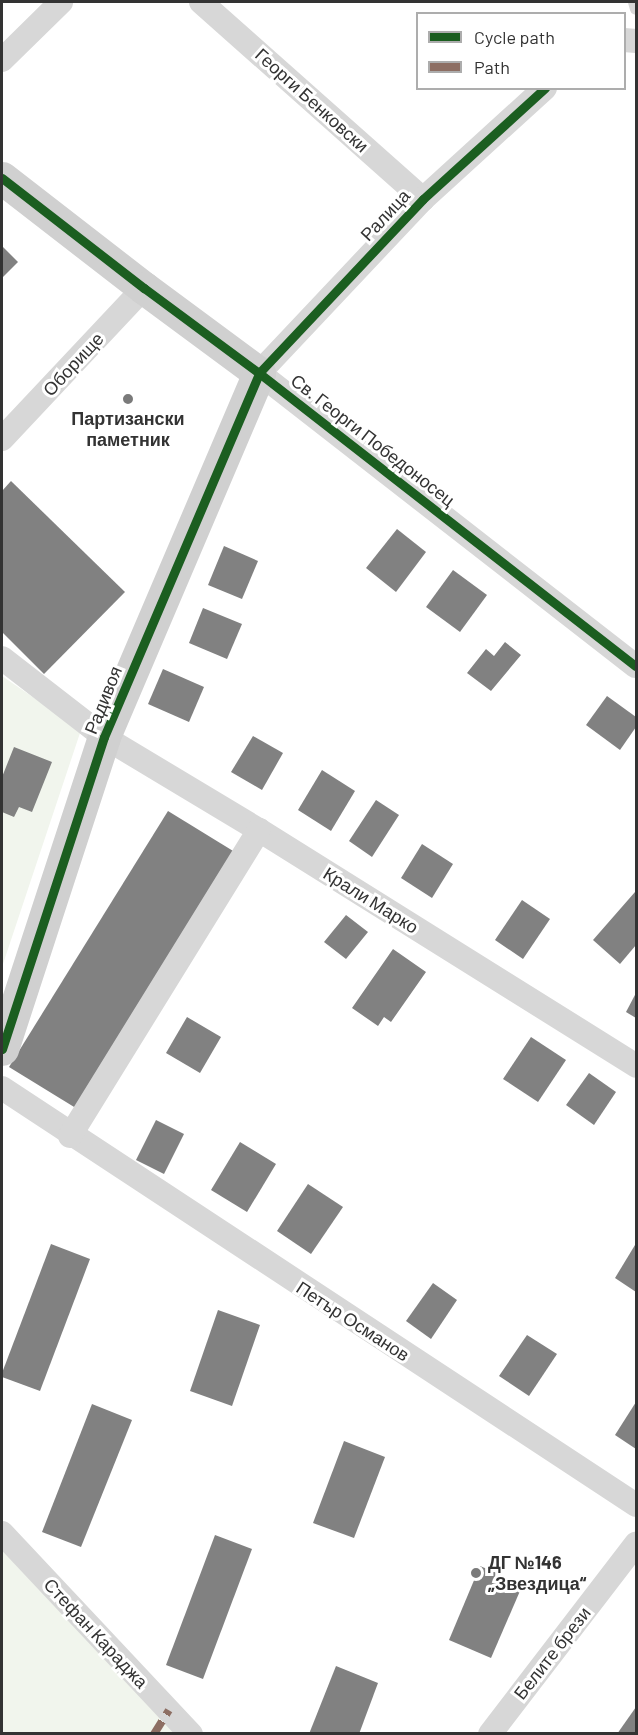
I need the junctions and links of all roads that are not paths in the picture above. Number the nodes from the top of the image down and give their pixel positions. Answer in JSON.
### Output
{"nodes":[{"id":1,"x":61,"y":2,"type":"edge"},
{"id":2,"x":201,"y":2,"type":"edge"},
{"id":3,"x":634,"y":2,"type":"edge"},
{"id":4,"x":636,"y":9,"type":"edge"},
{"id":5,"x":2,"y":60,"type":"edge"},
{"id":6,"x":543,"y":90,"type":"edge"},
{"id":7,"x":2,"y":178,"type":"edge"},
{"id":8,"x":423,"y":199,"type":"junction"},
{"id":9,"x":144,"y":288,"type":"junction"},
{"id":10,"x":259,"y":373,"type":"junction"},
{"id":11,"x":2,"y":439,"type":"edge"},
{"id":12,"x":2,"y":658,"type":"edge"},
{"id":13,"x":636,"y":666,"type":"edge"},
{"id":14,"x":104,"y":737,"type":"junction"},
{"id":15,"x":259,"y":830,"type":"junction"},
{"id":16,"x":2,"y":1049,"type":"edge"},
{"id":17,"x":636,"y":1066,"type":"edge"},
{"id":18,"x":2,"y":1088,"type":"edge"},
{"id":19,"x":70,"y":1136,"type":"junction"},
{"id":20,"x":636,"y":1506,"type":"edge"},
{"id":21,"x":2,"y":1533,"type":"edge"},
{"id":22,"x":636,"y":1544,"type":"edge"},
{"id":23,"x":191,"y":1734,"type":"edge"},
{"id":24,"x":490,"y":1734,"type":"edge"}],
"edges":[{"from":1,"to":5,"type":"street"},
{"from":2,"to":8,"type":"street","name":"Георги Бенковски"},
{"from":3,"to":4,"type":"lane"},
{"from":6,"to":8,"type":"street","name":"Ралица"},
{"from":7,"to":9,"type":"street","name":"Св. Георги Победоносец"},
{"from":8,"to":10,"type":"street","name":"Ралица"},
{"from":9,"to":10,"type":"street","name":"Св. Георги Победоносец"},
{"from":9,"to":11,"type":"street","name":"Оборище"},
{"from":10,"to":13,"type":"street","name":"Св. Георги Победоносец"},
{"from":10,"to":14,"type":"street","name":"Радивоя"},
{"from":12,"to":14,"type":"street"},
{"from":14,"to":15,"type":"street","name":"Крали Марко"},
{"from":14,"to":16,"type":"street","name":"Радивоя"},
{"from":15,"to":17,"type":"street","name":"Крали Марко"},
{"from":15,"to":19,"type":"street"},
{"from":18,"to":19,"type":"street","name":"Петър Османов"},
{"from":19,"to":20,"type":"street","name":"Петър Османов"},
{"from":21,"to":23,"type":"street","name":"Стефан Караджа"},
{"from":22,"to":24,"type":"street","name":"Белите брези"}]}
